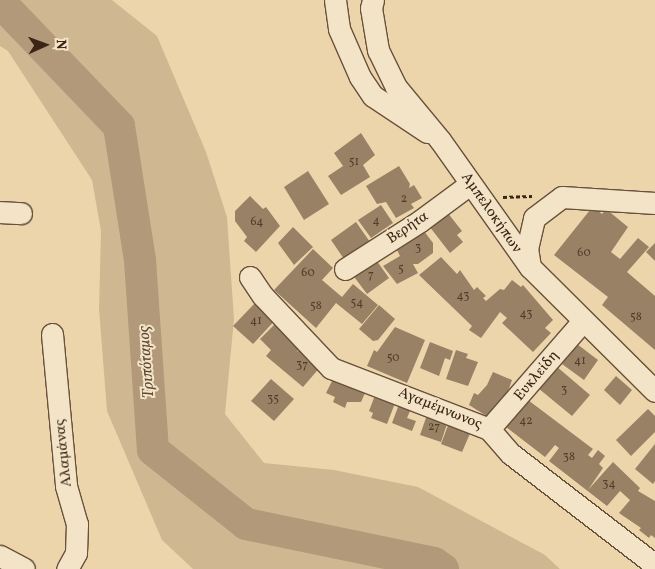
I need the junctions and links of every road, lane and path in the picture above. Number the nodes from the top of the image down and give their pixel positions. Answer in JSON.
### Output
{"nodes":[{"id":1,"x":335,"y":0,"type":"edge"},
{"id":2,"x":372,"y":4,"type":"edge"},
{"id":3,"x":440,"y":140,"type":"junction"},
{"id":4,"x":470,"y":184,"type":"junction"},
{"id":5,"x":562,"y":198,"type":"junction"},
{"id":6,"x":484,"y":205,"type":"junction"},
{"id":7,"x":653,"y":205,"type":"edge"},
{"id":8,"x":530,"y":267,"type":"junction"},
{"id":9,"x":345,"y":269,"type":"dead end"},
{"id":10,"x":250,"y":277,"type":"dead end"},
{"id":11,"x":583,"y":321,"type":"junction"},
{"id":12,"x":52,"y":334,"type":"dead end"},
{"id":13,"x":655,"y":391,"type":"edge"},
{"id":14,"x":489,"y":429,"type":"junction"},
{"id":15,"x":0,"y":556,"type":"edge"},
{"id":16,"x":655,"y":565,"type":"edge"},
{"id":17,"x":24,"y":569,"type":"edge"},
{"id":18,"x":67,"y":569,"type":"edge"}],
"edges":[{"from":1,"to":3,"type":"street"},
{"from":2,"to":3,"type":"street","name":"Αμπελοκήπων"},
{"from":3,"to":4,"type":"street","name":"Αμπελοκήπων"},
{"from":4,"to":6,"type":"street","name":"Αμπελοκήπων"},
{"from":4,"to":9,"type":"street","name":"Βερήτα"},
{"from":5,"to":6,"type":"path"},
{"from":5,"to":7,"type":"street"},
{"from":5,"to":8,"type":"street"},
{"from":6,"to":8,"type":"street","name":"Αμπελοκήπων"},
{"from":8,"to":11,"type":"street","name":"Αμπελοκήπων"},
{"from":10,"to":14,"type":"street","name":"Αγαμέμνωνος"},
{"from":11,"to":13,"type":"street","name":"Αμπελοκήπων"},
{"from":11,"to":14,"type":"street","name":"Ευκλείδη"},
{"from":12,"to":18,"type":"street","name":"Αλαμάνας"},
{"from":14,"to":16,"type":"street","name":"Αγαμέμνωνος"},
{"from":15,"to":17,"type":"street"}]}
